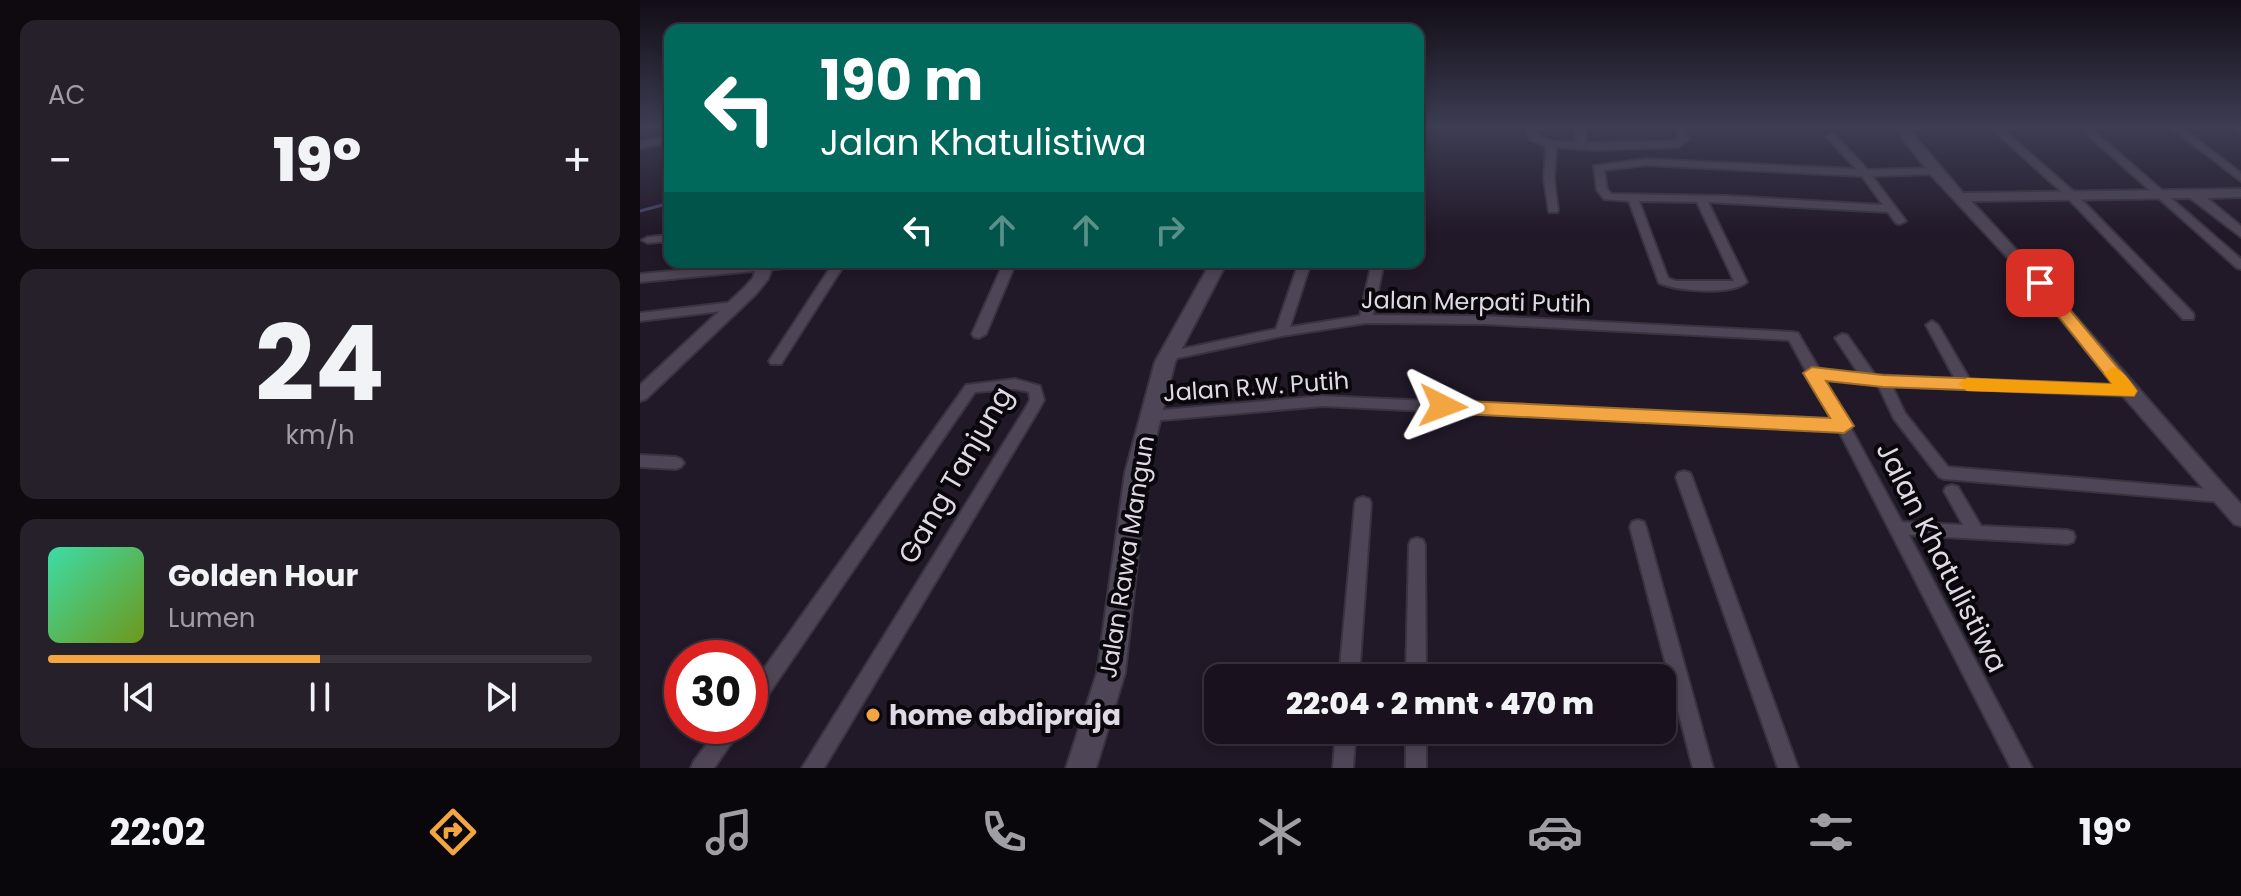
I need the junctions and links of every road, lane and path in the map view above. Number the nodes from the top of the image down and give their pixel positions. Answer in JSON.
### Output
{"nodes":[{"id":1,"x":1550,"y":163,"type":"edge"},
{"id":2,"x":1856,"y":163,"type":"edge"},
{"id":3,"x":1929,"y":163,"type":"edge"},
{"id":4,"x":2035,"y":163,"type":"edge"},
{"id":5,"x":2124,"y":163,"type":"edge"},
{"id":6,"x":2221,"y":163,"type":"edge"},
{"id":7,"x":1935,"y":171,"type":"junction"},
{"id":8,"x":1865,"y":173,"type":"junction"},
{"id":9,"x":2241,"y":178,"type":"edge"},
{"id":10,"x":2069,"y":193,"type":"junction"},
{"id":11,"x":2159,"y":193,"type":"junction"},
{"id":12,"x":2241,"y":193,"type":"edge"},
{"id":13,"x":2194,"y":194,"type":"junction"},
{"id":14,"x":1960,"y":197,"type":"junction"},
{"id":15,"x":1633,"y":198,"type":"junction"},
{"id":16,"x":1701,"y":199,"type":"junction"},
{"id":17,"x":1891,"y":209,"type":"junction"},
{"id":18,"x":1553,"y":210,"type":"dead end"},
{"id":19,"x":1900,"y":221,"type":"dead end"},
{"id":20,"x":2241,"y":233,"type":"edge"},
{"id":21,"x":664,"y":239,"type":"edge"},
{"id":22,"x":648,"y":240,"type":"dead end"},
{"id":23,"x":2241,"y":265,"type":"edge"},
{"id":24,"x":730,"y":268,"type":"edge"},
{"id":25,"x":764,"y":268,"type":"edge"},
{"id":26,"x":836,"y":268,"type":"edge"},
{"id":27,"x":1007,"y":268,"type":"edge"},
{"id":28,"x":1216,"y":268,"type":"edge"},
{"id":29,"x":1303,"y":268,"type":"edge"},
{"id":30,"x":1377,"y":268,"type":"edge"},
{"id":31,"x":640,"y":278,"type":"edge"},
{"id":32,"x":734,"y":306,"type":"junction"},
{"id":33,"x":2188,"y":316,"type":"dead end"},
{"id":34,"x":640,"y":317,"type":"edge"},
{"id":35,"x":1366,"y":319,"type":"junction"},
{"id":36,"x":1932,"y":325,"type":"dead end"},
{"id":37,"x":1282,"y":332,"type":"junction"},
{"id":38,"x":979,"y":334,"type":"dead end"},
{"id":39,"x":1787,"y":334,"type":"joint"},
{"id":40,"x":1842,"y":338,"type":"dead end"},
{"id":41,"x":1168,"y":356,"type":"junction"},
{"id":42,"x":776,"y":361,"type":"dead end"},
{"id":43,"x":1812,"y":373,"type":"junction"},
{"id":44,"x":1876,"y":380,"type":"junction"},
{"id":45,"x":1965,"y":384,"type":"junction"},
{"id":46,"x":2128,"y":391,"type":"junction"},
{"id":47,"x":640,"y":395,"type":"edge"},
{"id":48,"x":1151,"y":416,"type":"junction"},
{"id":49,"x":1844,"y":426,"type":"junction"},
{"id":50,"x":640,"y":461,"type":"edge"},
{"id":51,"x":676,"y":463,"type":"dead end"},
{"id":52,"x":1684,"y":477,"type":"dead end"},
{"id":53,"x":1952,"y":491,"type":"dead end"},
{"id":54,"x":2221,"y":496,"type":"junction"},
{"id":55,"x":1363,"y":503,"type":"dead end"},
{"id":56,"x":2241,"y":518,"type":"edge"},
{"id":57,"x":1638,"y":527,"type":"dead end"},
{"id":58,"x":1897,"y":528,"type":"junction"},
{"id":59,"x":1975,"y":531,"type":"junction"},
{"id":60,"x":2067,"y":537,"type":"dead end"},
{"id":61,"x":1417,"y":545,"type":"dead end"},
{"id":62,"x":1350,"y":664,"type":"edge"},
{"id":63,"x":1416,"y":664,"type":"edge"},
{"id":64,"x":768,"y":678,"type":"edge"},
{"id":65,"x":719,"y":744,"type":"edge"},
{"id":66,"x":1345,"y":744,"type":"edge"},
{"id":67,"x":1416,"y":744,"type":"edge"},
{"id":68,"x":701,"y":768,"type":"edge"},
{"id":69,"x":812,"y":768,"type":"edge"},
{"id":70,"x":1081,"y":768,"type":"edge"},
{"id":71,"x":1343,"y":768,"type":"edge"},
{"id":72,"x":1416,"y":768,"type":"edge"},
{"id":73,"x":1703,"y":768,"type":"edge"},
{"id":74,"x":1788,"y":768,"type":"edge"},
{"id":75,"x":2022,"y":768,"type":"edge"}],
"edges":[{"from":1,"to":18,"type":"street"},
{"from":2,"to":8,"type":"street"},
{"from":3,"to":7,"type":"street"},
{"from":4,"to":10,"type":"street"},
{"from":5,"to":11,"type":"street"},
{"from":6,"to":9,"type":"street"},
{"from":7,"to":8,"type":"street"},
{"from":7,"to":14,"type":"street"},
{"from":8,"to":15,"type":"street"},
{"from":8,"to":17,"type":"street"},
{"from":10,"to":11,"type":"street"},
{"from":10,"to":14,"type":"street"},
{"from":10,"to":33,"type":"street"},
{"from":11,"to":13,"type":"street"},
{"from":11,"to":23,"type":"street"},
{"from":12,"to":13,"type":"street"},
{"from":13,"to":20,"type":"street"},
{"from":14,"to":46,"type":"street"},
{"from":15,"to":16,"type":"street"},
{"from":15,"to":16,"type":"street"},
{"from":16,"to":17,"type":"street"},
{"from":17,"to":19,"type":"street"},
{"from":21,"to":22,"type":"street"},
{"from":24,"to":31,"type":"street"},
{"from":25,"to":32,"type":"street"},
{"from":26,"to":42,"type":"street"},
{"from":27,"to":38,"type":"street"},
{"from":28,"to":41,"type":"main road","name":"Jalan Rawa Mangun"},
{"from":29,"to":37,"type":"street"},
{"from":30,"to":35,"type":"street"},
{"from":32,"to":34,"type":"street"},
{"from":32,"to":47,"type":"street"},
{"from":35,"to":37,"type":"street","name":"Jalan Merpati Putih"},
{"from":35,"to":39,"type":"street","name":"Jalan Merpati Putih"},
{"from":36,"to":45,"type":"street"},
{"from":37,"to":41,"type":"street","name":"Jalan Merpati Putih"},
{"from":39,"to":43,"type":"street","name":"Jalan Khatulistiwa"},
{"from":40,"to":44,"type":"street"},
{"from":41,"to":48,"type":"main road","name":"Jalan Rawa Mangun"},
{"from":43,"to":44,"type":"street"},
{"from":43,"to":49,"type":"street","name":"Jalan Khatulistiwa"},
{"from":44,"to":45,"type":"street"},
{"from":44,"to":54,"type":"street"},
{"from":45,"to":46,"type":"street"},
{"from":46,"to":54,"type":"street"},
{"from":48,"to":49,"type":"street","name":"Jalan R.W. Putih"},
{"from":48,"to":70,"type":"main road","name":"Jalan Rawa Mangun"},
{"from":49,"to":58,"type":"street","name":"Jalan Khatulistiwa"},
{"from":50,"to":51,"type":"street"},
{"from":52,"to":74,"type":"street"},
{"from":53,"to":59,"type":"street"},
{"from":54,"to":56,"type":"street"},
{"from":55,"to":62,"type":"street"},
{"from":57,"to":73,"type":"street"},
{"from":58,"to":59,"type":"street"},
{"from":58,"to":75,"type":"street","name":"Jalan Khatulistiwa"},
{"from":59,"to":60,"type":"street"},
{"from":61,"to":63,"type":"street"},
{"from":64,"to":69,"type":"street","name":"Gang Tanjung"},
{"from":65,"to":68,"type":"street"},
{"from":66,"to":71,"type":"street"},
{"from":67,"to":72,"type":"street"}]}
